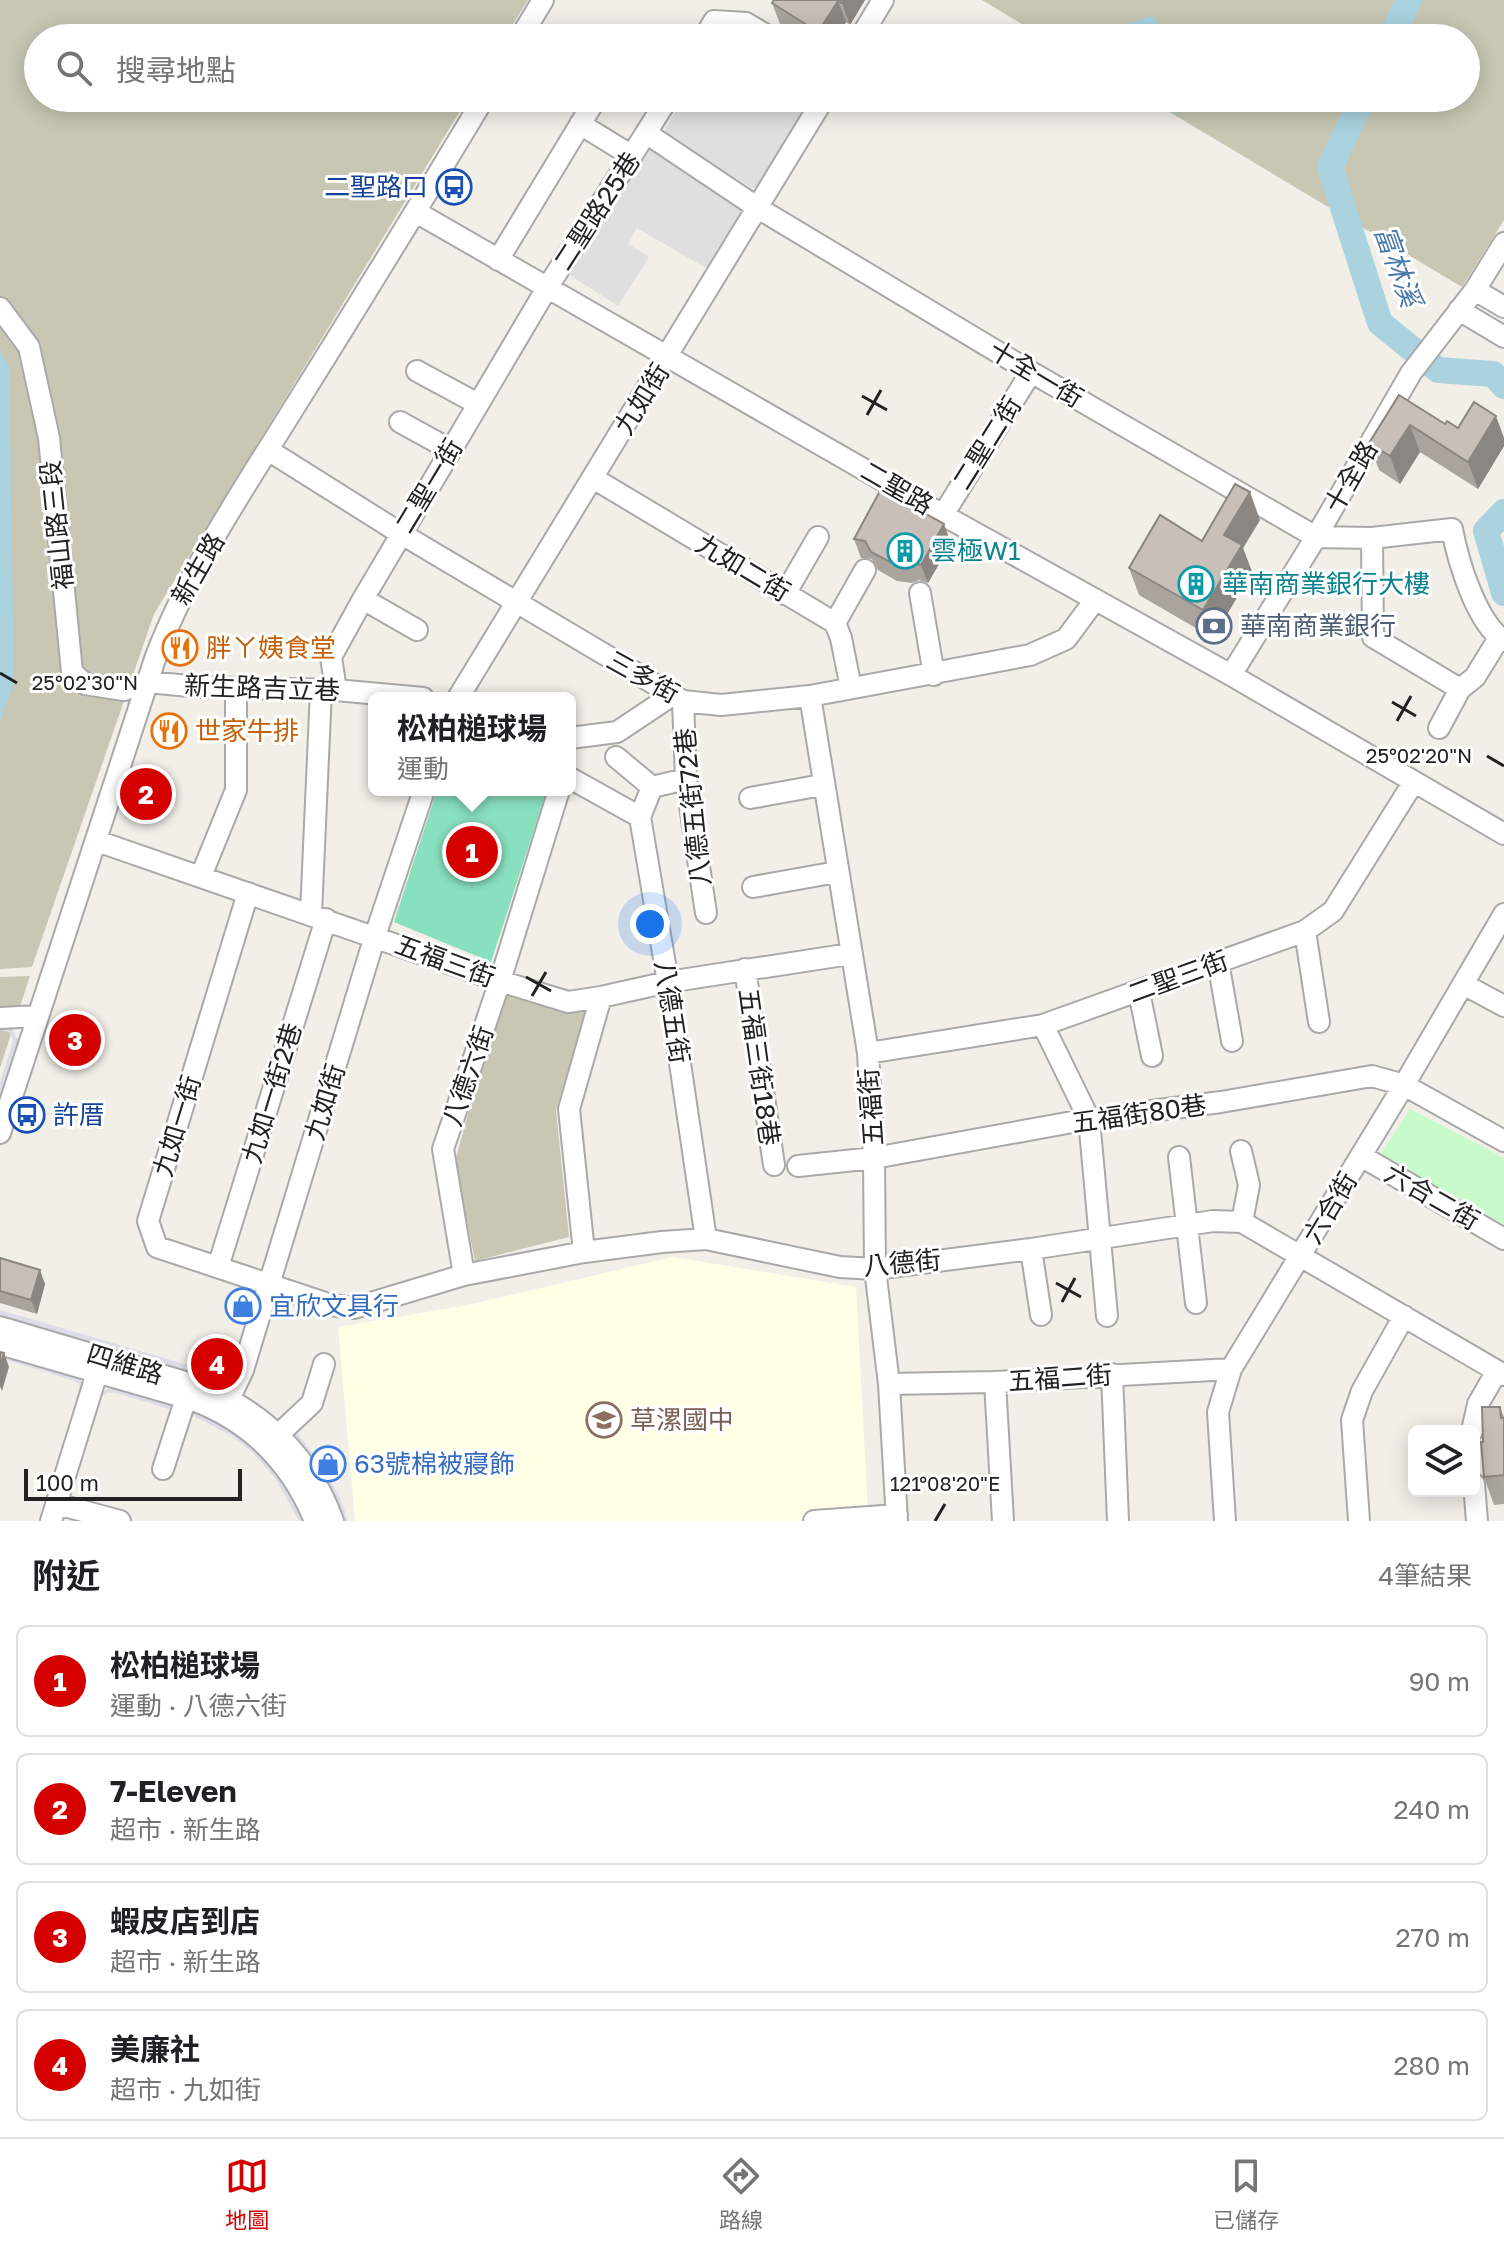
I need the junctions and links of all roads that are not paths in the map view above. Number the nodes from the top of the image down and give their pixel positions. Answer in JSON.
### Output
{"nodes":[{"id":1,"x":543,"y":0,"type":"edge"},
{"id":2,"x":883,"y":0,"type":"edge"},
{"id":3,"x":528,"y":24,"type":"edge"},
{"id":4,"x":712,"y":24,"type":"edge"},
{"id":5,"x":748,"y":24,"type":"edge"},
{"id":6,"x":868,"y":24,"type":"edge"},
{"id":7,"x":476,"y":112,"type":"edge"},
{"id":8,"x":588,"y":112,"type":"edge"},
{"id":9,"x":659,"y":112,"type":"edge"},
{"id":10,"x":816,"y":112,"type":"edge"},
{"id":11,"x":580,"y":124,"type":"junction"},
{"id":12,"x":646,"y":133,"type":"junction"},
{"id":13,"x":632,"y":156,"type":"junction"},
{"id":14,"x":758,"y":208,"type":"junction"},
{"id":15,"x":416,"y":212,"type":"junction"},
{"id":16,"x":1504,"y":243,"type":"edge"},
{"id":17,"x":498,"y":260,"type":"junction"},
{"id":18,"x":547,"y":288,"type":"junction"},
{"id":19,"x":1475,"y":290,"type":"junction"},
{"id":20,"x":1504,"y":307,"type":"edge"},
{"id":21,"x":0,"y":308,"type":"edge"},
{"id":22,"x":1459,"y":310,"type":"junction"},
{"id":23,"x":1504,"y":337,"type":"edge"},
{"id":24,"x":668,"y":357,"type":"junction"},
{"id":25,"x":417,"y":371,"type":"dead end"},
{"id":26,"x":1031,"y":372,"type":"junction"},
{"id":27,"x":478,"y":404,"type":"junction"},
{"id":28,"x":400,"y":422,"type":"dead end"},
{"id":29,"x":268,"y":450,"type":"junction"},
{"id":30,"x":451,"y":450,"type":"junction"},
{"id":31,"x":593,"y":478,"type":"junction"},
{"id":32,"x":943,"y":515,"type":"junction"},
{"id":33,"x":400,"y":533,"type":"junction"},
{"id":34,"x":818,"y":537,"type":"dead end"},
{"id":35,"x":1316,"y":537,"type":"junction"},
{"id":36,"x":1372,"y":538,"type":"junction"},
{"id":37,"x":865,"y":570,"type":"dead end"},
{"id":38,"x":920,"y":593,"type":"dead end"},
{"id":39,"x":785,"y":594,"type":"junction"},
{"id":40,"x":363,"y":599,"type":"junction"},
{"id":41,"x":1095,"y":600,"type":"junction"},
{"id":42,"x":516,"y":603,"type":"junction"},
{"id":43,"x":835,"y":623,"type":"junction"},
{"id":44,"x":417,"y":630,"type":"dead end"},
{"id":45,"x":1502,"y":640,"type":"edge"},
{"id":46,"x":934,"y":675,"type":"junction"},
{"id":47,"x":1231,"y":675,"type":"junction"},
{"id":48,"x":148,"y":682,"type":"junction"},
{"id":49,"x":236,"y":688,"type":"junction"},
{"id":50,"x":851,"y":688,"type":"junction"},
{"id":51,"x":1460,"y":689,"type":"junction"},
{"id":52,"x":328,"y":690,"type":"junction"},
{"id":53,"x":462,"y":692,"type":"edge"},
{"id":54,"x":368,"y":693,"type":"edge"},
{"id":55,"x":810,"y":696,"type":"junction"},
{"id":56,"x":677,"y":698,"type":"junction"},
{"id":57,"x":1439,"y":728,"type":"dead end"},
{"id":58,"x":576,"y":735,"type":"edge"},
{"id":59,"x":616,"y":757,"type":"dead end"},
{"id":60,"x":686,"y":779,"type":"junction"},
{"id":61,"x":576,"y":781,"type":"edge"},
{"id":62,"x":1413,"y":783,"type":"junction"},
{"id":63,"x":822,"y":785,"type":"junction"},
{"id":64,"x":652,"y":787,"type":"junction"},
{"id":65,"x":422,"y":796,"type":"edge"},
{"id":66,"x":557,"y":796,"type":"edge"},
{"id":67,"x":750,"y":798,"type":"dead end"},
{"id":68,"x":640,"y":817,"type":"junction"},
{"id":69,"x":1504,"y":834,"type":"edge"},
{"id":70,"x":97,"y":841,"type":"junction"},
{"id":71,"x":837,"y":872,"type":"junction"},
{"id":72,"x":201,"y":876,"type":"junction"},
{"id":73,"x":753,"y":887,"type":"dead end"},
{"id":74,"x":248,"y":893,"type":"junction"},
{"id":75,"x":706,"y":913,"type":"dead end"},
{"id":76,"x":1504,"y":914,"type":"edge"},
{"id":77,"x":319,"y":916,"type":"junction"},
{"id":78,"x":1305,"y":931,"type":"junction"},
{"id":79,"x":375,"y":936,"type":"junction"},
{"id":80,"x":850,"y":954,"type":"junction"},
{"id":81,"x":1218,"y":962,"type":"junction"},
{"id":82,"x":745,"y":969,"type":"junction"},
{"id":83,"x":500,"y":981,"type":"junction"},
{"id":84,"x":668,"y":982,"type":"junction"},
{"id":85,"x":1463,"y":984,"type":"junction"},
{"id":86,"x":1139,"y":992,"type":"junction"},
{"id":87,"x":601,"y":997,"type":"junction"},
{"id":88,"x":1504,"y":1006,"type":"edge"},
{"id":89,"x":38,"y":1016,"type":"junction"},
{"id":90,"x":0,"y":1018,"type":"edge"},
{"id":91,"x":1319,"y":1022,"type":"dead end"},
{"id":92,"x":1043,"y":1025,"type":"junction"},
{"id":93,"x":1232,"y":1041,"type":"dead end"},
{"id":94,"x":868,"y":1053,"type":"junction"},
{"id":95,"x":1152,"y":1056,"type":"dead end"},
{"id":96,"x":1404,"y":1085,"type":"junction"},
{"id":97,"x":1089,"y":1119,"type":"junction"},
{"id":98,"x":0,"y":1133,"type":"edge"},
{"id":99,"x":1504,"y":1141,"type":"edge"},
{"id":100,"x":1241,"y":1151,"type":"dead end"},
{"id":101,"x":1361,"y":1156,"type":"junction"},
{"id":102,"x":1179,"y":1157,"type":"dead end"},
{"id":103,"x":874,"y":1158,"type":"junction"},
{"id":104,"x":774,"y":1165,"type":"dead end"},
{"id":105,"x":798,"y":1166,"type":"dead end"},
{"id":106,"x":1242,"y":1222,"type":"junction"},
{"id":107,"x":1187,"y":1226,"type":"junction"},
{"id":108,"x":706,"y":1239,"type":"junction"},
{"id":109,"x":1101,"y":1239,"type":"junction"},
{"id":110,"x":1504,"y":1239,"type":"edge"},
{"id":111,"x":1031,"y":1249,"type":"junction"},
{"id":112,"x":584,"y":1252,"type":"junction"},
{"id":113,"x":1302,"y":1256,"type":"junction"},
{"id":114,"x":218,"y":1267,"type":"junction"},
{"id":115,"x":875,"y":1269,"type":"junction"},
{"id":116,"x":464,"y":1275,"type":"junction"},
{"id":117,"x":268,"y":1285,"type":"junction"},
{"id":118,"x":1196,"y":1303,"type":"dead end"},
{"id":119,"x":1041,"y":1315,"type":"dead end"},
{"id":120,"x":1107,"y":1316,"type":"dead end"},
{"id":121,"x":1404,"y":1316,"type":"junction"},
{"id":122,"x":0,"y":1327,"type":"edge"},
{"id":123,"x":0,"y":1344,"type":"edge"},
{"id":124,"x":100,"y":1364,"type":"junction"},
{"id":125,"x":324,"y":1364,"type":"dead end"},
{"id":126,"x":1231,"y":1369,"type":"junction"},
{"id":127,"x":1501,"y":1373,"type":"edge"},
{"id":128,"x":1112,"y":1374,"type":"junction"},
{"id":129,"x":995,"y":1382,"type":"junction"},
{"id":130,"x":889,"y":1384,"type":"junction"},
{"id":131,"x":186,"y":1398,"type":"junction"},
{"id":132,"x":227,"y":1406,"type":"junction"},
{"id":133,"x":1473,"y":1425,"type":"edge"},
{"id":134,"x":279,"y":1434,"type":"junction"},
{"id":135,"x":163,"y":1469,"type":"dead end"},
{"id":136,"x":1475,"y":1497,"type":"edge"},
{"id":137,"x":54,"y":1513,"type":"edge"},
{"id":138,"x":897,"y":1518,"type":"edge"},
{"id":139,"x":120,"y":1521,"type":"edge"},
{"id":140,"x":315,"y":1521,"type":"edge"},
{"id":141,"x":333,"y":1521,"type":"edge"},
{"id":142,"x":814,"y":1521,"type":"edge"},
{"id":143,"x":1003,"y":1521,"type":"edge"},
{"id":144,"x":1118,"y":1521,"type":"edge"},
{"id":145,"x":1225,"y":1521,"type":"edge"},
{"id":146,"x":1359,"y":1521,"type":"edge"},
{"id":147,"x":1477,"y":1521,"type":"edge"}],
"edges":[{"from":1,"to":3,"type":"street"},
{"from":2,"to":6,"type":"street"},
{"from":4,"to":5,"type":"street"},
{"from":7,"to":15,"type":"street","name":"新生路"},
{"from":8,"to":11,"type":"street"},
{"from":9,"to":12,"type":"street","name":"二聖路25巷"},
{"from":10,"to":14,"type":"street","name":"九如街"},
{"from":11,"to":13,"type":"street"},
{"from":11,"to":17,"type":"street"},
{"from":12,"to":13,"type":"street","name":"二聖路25巷"},
{"from":12,"to":14,"type":"street","name":"十全一街"},
{"from":13,"to":18,"type":"street","name":"二聖路25巷"},
{"from":14,"to":24,"type":"street","name":"九如街"},
{"from":14,"to":26,"type":"street","name":"十全一街"},
{"from":15,"to":17,"type":"street","name":"二聖路"},
{"from":15,"to":29,"type":"street","name":"新生路"},
{"from":16,"to":19,"type":"street","name":"十全路"},
{"from":17,"to":18,"type":"street","name":"二聖路"},
{"from":18,"to":24,"type":"street","name":"二聖路"},
{"from":18,"to":27,"type":"street","name":"二聖一街"},
{"from":19,"to":20,"type":"street"},
{"from":19,"to":22,"type":"street","name":"十全路"},
{"from":21,"to":48,"type":"street","name":"福山路三段"},
{"from":22,"to":23,"type":"street"},
{"from":22,"to":35,"type":"street","name":"十全路"},
{"from":24,"to":31,"type":"street","name":"九如街"},
{"from":24,"to":32,"type":"street","name":"二聖路"},
{"from":25,"to":27,"type":"street"},
{"from":26,"to":32,"type":"street","name":"二聖二街"},
{"from":26,"to":35,"type":"street","name":"十全一街"},
{"from":27,"to":30,"type":"street","name":"二聖一街"},
{"from":28,"to":30,"type":"street"},
{"from":29,"to":33,"type":"street","name":"三多街"},
{"from":29,"to":48,"type":"street","name":"新生路"},
{"from":30,"to":33,"type":"street","name":"二聖一街"},
{"from":31,"to":39,"type":"street","name":"九如二街"},
{"from":31,"to":42,"type":"street","name":"九如街"},
{"from":32,"to":41,"type":"street","name":"二聖路"},
{"from":33,"to":40,"type":"street","name":"二聖一街"},
{"from":33,"to":42,"type":"street","name":"三多街"},
{"from":34,"to":39,"type":"street"},
{"from":35,"to":36,"type":"street"},
{"from":35,"to":47,"type":"street","name":"十全路"},
{"from":36,"to":45,"type":"street"},
{"from":36,"to":51,"type":"street"},
{"from":37,"to":43,"type":"street"},
{"from":38,"to":46,"type":"street"},
{"from":39,"to":43,"type":"street","name":"九如二街"},
{"from":40,"to":44,"type":"street"},
{"from":40,"to":52,"type":"street","name":"二聖一街"},
{"from":41,"to":46,"type":"street","name":"三多街"},
{"from":41,"to":47,"type":"street","name":"二聖路"},
{"from":42,"to":53,"type":"street","name":"九如街"},
{"from":42,"to":56,"type":"street","name":"三多街"},
{"from":43,"to":50,"type":"street"},
{"from":45,"to":51,"type":"street"},
{"from":46,"to":50,"type":"street","name":"三多街"},
{"from":47,"to":62,"type":"street","name":"二聖路"},
{"from":48,"to":49,"type":"street","name":"新生路吉立巷"},
{"from":48,"to":70,"type":"street","name":"新生路"},
{"from":49,"to":52,"type":"street","name":"新生路吉立巷"},
{"from":49,"to":72,"type":"street"},
{"from":50,"to":55,"type":"street","name":"三多街"},
{"from":51,"to":57,"type":"street"},
{"from":52,"to":54,"type":"street","name":"新生路吉立巷"},
{"from":52,"to":77,"type":"street","name":"九如一街2巷"},
{"from":55,"to":56,"type":"street","name":"三多街"},
{"from":55,"to":63,"type":"street","name":"五福街"},
{"from":56,"to":58,"type":"street"},
{"from":56,"to":60,"type":"street","name":"八德五街72巷"},
{"from":59,"to":64,"type":"street"},
{"from":60,"to":64,"type":"street"},
{"from":60,"to":75,"type":"street","name":"八德五街72巷"},
{"from":61,"to":68,"type":"street"},
{"from":62,"to":69,"type":"street","name":"二聖路"},
{"from":62,"to":78,"type":"street","name":"二聖三街"},
{"from":63,"to":67,"type":"street"},
{"from":63,"to":71,"type":"street","name":"五福街"},
{"from":64,"to":68,"type":"street"},
{"from":65,"to":79,"type":"street","name":"九如街"},
{"from":66,"to":83,"type":"street","name":"八德六街"},
{"from":68,"to":84,"type":"street","name":"八德五街"},
{"from":70,"to":72,"type":"street","name":"五福三街"},
{"from":70,"to":89,"type":"street","name":"新生路"},
{"from":71,"to":73,"type":"street"},
{"from":71,"to":80,"type":"street","name":"五福街"},
{"from":72,"to":74,"type":"street","name":"五福三街"},
{"from":74,"to":77,"type":"street","name":"五福三街"},
{"from":74,"to":114,"type":"street","name":"九如一街"},
{"from":76,"to":85,"type":"street","name":"六合街"},
{"from":77,"to":79,"type":"street","name":"五福三街"},
{"from":77,"to":114,"type":"street","name":"九如一街2巷"},
{"from":78,"to":81,"type":"street","name":"二聖三街"},
{"from":78,"to":91,"type":"street"},
{"from":79,"to":83,"type":"street","name":"五福三街"},
{"from":79,"to":117,"type":"street","name":"九如街"},
{"from":80,"to":82,"type":"street","name":"五福三街"},
{"from":80,"to":94,"type":"street","name":"五福街"},
{"from":81,"to":86,"type":"street","name":"二聖三街"},
{"from":81,"to":93,"type":"street"},
{"from":82,"to":84,"type":"street","name":"五福三街"},
{"from":82,"to":104,"type":"street","name":"五福三街18巷"},
{"from":83,"to":87,"type":"street","name":"五福三街"},
{"from":83,"to":116,"type":"street","name":"八德六街"},
{"from":84,"to":87,"type":"street","name":"五福三街"},
{"from":84,"to":108,"type":"street","name":"八德五街"},
{"from":85,"to":88,"type":"street"},
{"from":85,"to":96,"type":"street","name":"六合街"},
{"from":86,"to":92,"type":"street","name":"二聖三街"},
{"from":86,"to":95,"type":"street"},
{"from":87,"to":112,"type":"street"},
{"from":89,"to":90,"type":"street"},
{"from":89,"to":98,"type":"street","name":"新生路"},
{"from":92,"to":94,"type":"street","name":"二聖三街"},
{"from":92,"to":97,"type":"street"},
{"from":94,"to":103,"type":"street","name":"五福街"},
{"from":96,"to":97,"type":"street","name":"五福街80巷"},
{"from":96,"to":99,"type":"street","name":"五福街80巷"},
{"from":96,"to":101,"type":"street","name":"六合街"},
{"from":97,"to":103,"type":"street","name":"五福街80巷"},
{"from":97,"to":109,"type":"street"},
{"from":100,"to":106,"type":"street"},
{"from":101,"to":110,"type":"street","name":"六合二街"},
{"from":101,"to":113,"type":"street","name":"六合街"},
{"from":102,"to":107,"type":"street"},
{"from":103,"to":105,"type":"street","name":"五福街80巷"},
{"from":103,"to":115,"type":"street","name":"五福街"},
{"from":106,"to":107,"type":"street","name":"八德街"},
{"from":106,"to":113,"type":"street"},
{"from":107,"to":109,"type":"street","name":"八德街"},
{"from":107,"to":118,"type":"street"},
{"from":108,"to":112,"type":"street","name":"八德街"},
{"from":108,"to":115,"type":"street","name":"八德街"},
{"from":109,"to":111,"type":"street","name":"八德街"},
{"from":109,"to":120,"type":"street"},
{"from":111,"to":115,"type":"street","name":"八德街"},
{"from":111,"to":119,"type":"street"},
{"from":112,"to":116,"type":"street","name":"八德街"},
{"from":113,"to":121,"type":"street"},
{"from":113,"to":126,"type":"street","name":"六合街"},
{"from":114,"to":117,"type":"street","name":"九如一街"},
{"from":115,"to":130,"type":"street","name":"五福街"},
{"from":116,"to":117,"type":"street","name":"八德街"},
{"from":117,"to":132,"type":"street","name":"九如街"},
{"from":121,"to":127,"type":"street"},
{"from":121,"to":146,"type":"street"},
{"from":122,"to":124,"type":"street","name":"四維路"},
{"from":123,"to":124,"type":"street","name":"四維路"},
{"from":124,"to":131,"type":"street","name":"四維路"},
{"from":124,"to":132,"type":"street","name":"四維路"},
{"from":124,"to":137,"type":"street"},
{"from":125,"to":134,"type":"street"},
{"from":126,"to":128,"type":"street","name":"五福二街"},
{"from":126,"to":145,"type":"street","name":"六合街"},
{"from":127,"to":133,"type":"street"},
{"from":128,"to":129,"type":"street","name":"五福二街"},
{"from":128,"to":144,"type":"street"},
{"from":129,"to":130,"type":"street","name":"五福二街"},
{"from":129,"to":143,"type":"street"},
{"from":130,"to":138,"type":"street","name":"五福街"},
{"from":131,"to":132,"type":"street","name":"四維路"},
{"from":131,"to":135,"type":"street"},
{"from":132,"to":134,"type":"street","name":"四維路"},
{"from":132,"to":140,"type":"street","name":"四維路"},
{"from":134,"to":141,"type":"street","name":"四維路"},
{"from":136,"to":147,"type":"street"},
{"from":137,"to":139,"type":"street"},
{"from":138,"to":142,"type":"street"}]}
